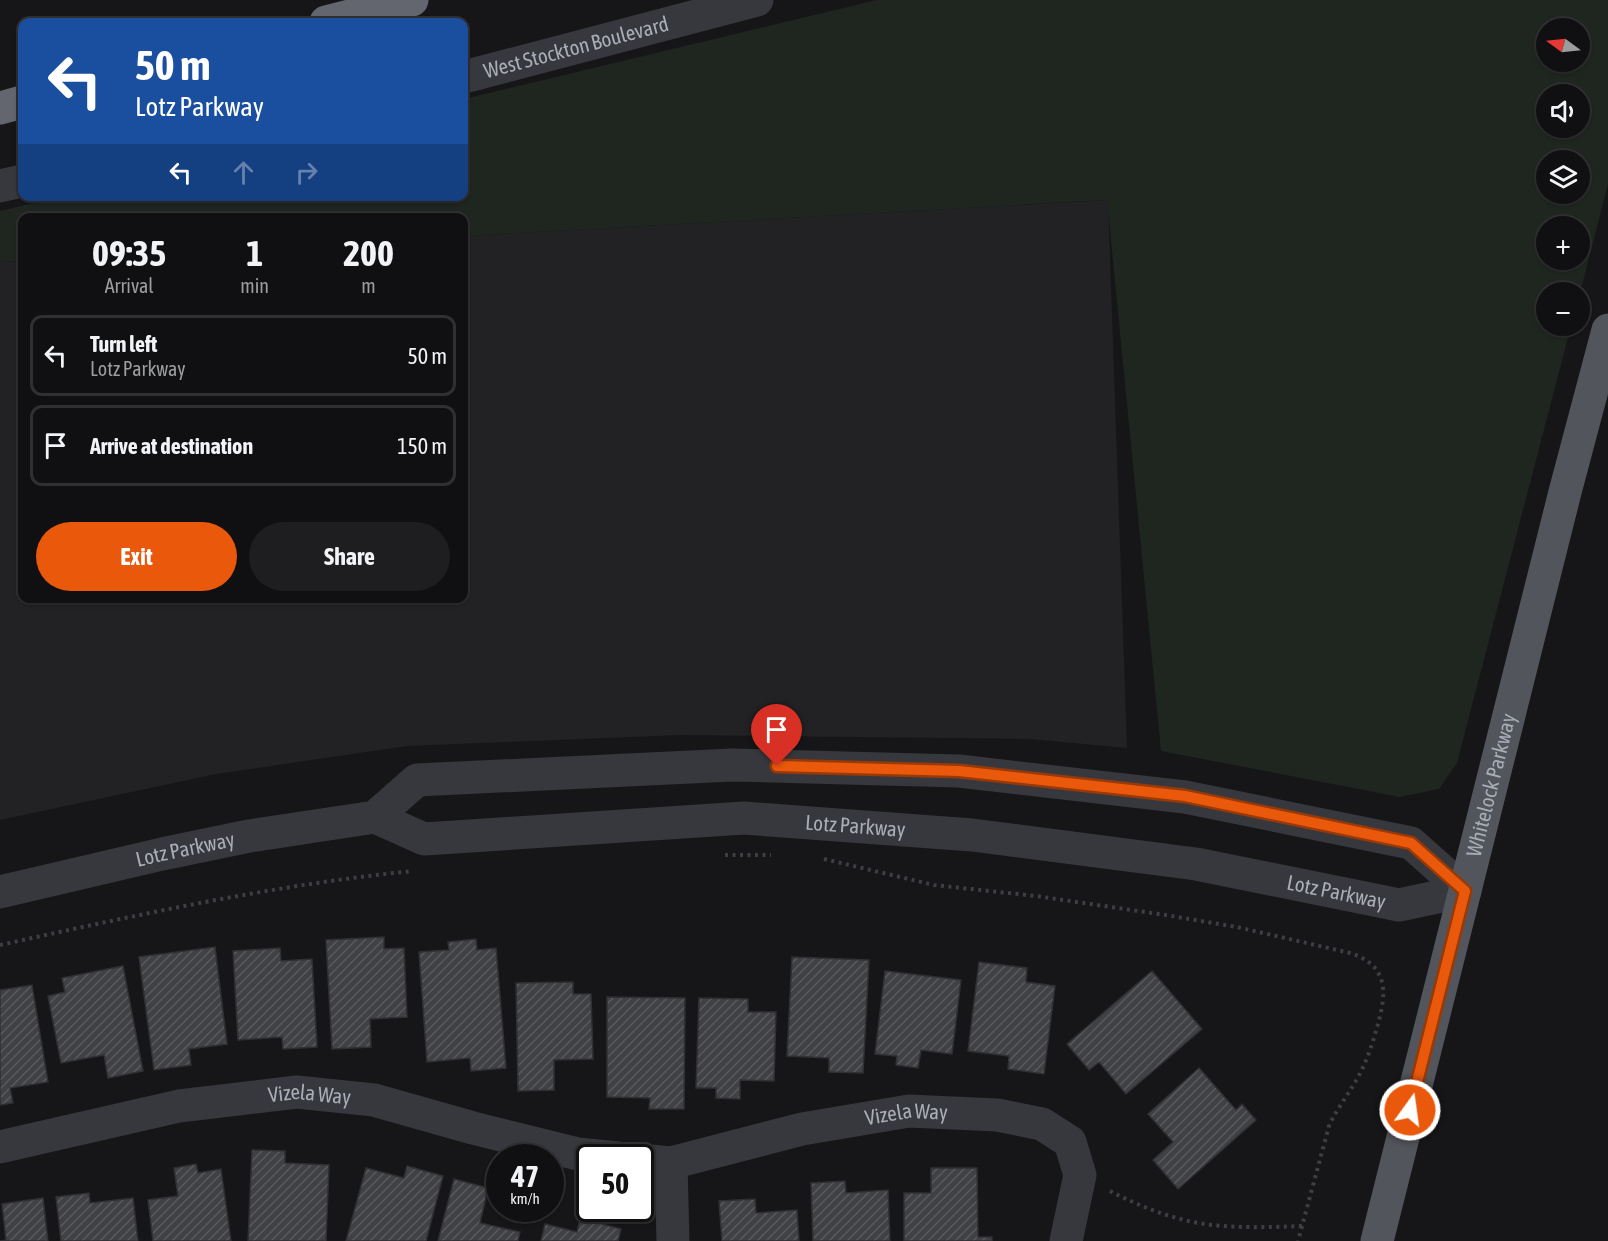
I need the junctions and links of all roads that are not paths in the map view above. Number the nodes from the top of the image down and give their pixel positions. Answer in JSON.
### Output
{"nodes":[{"id":1,"x":412,"y":0,"type":"edge"},
{"id":2,"x":758,"y":0,"type":"edge"},
{"id":3,"x":342,"y":18,"type":"edge"},
{"id":4,"x":468,"y":76,"type":"edge"},
{"id":5,"x":18,"y":103,"type":"edge"},
{"id":6,"x":0,"y":108,"type":"edge"},
{"id":7,"x":18,"y":182,"type":"edge"},
{"id":8,"x":0,"y":186,"type":"edge"},
{"id":9,"x":1608,"y":334,"type":"edge"},
{"id":10,"x":375,"y":817,"type":"junction"},
{"id":11,"x":1465,"y":891,"type":"junction"},
{"id":12,"x":0,"y":892,"type":"edge"},
{"id":13,"x":0,"y":1147,"type":"edge"},
{"id":14,"x":576,"y":1154,"type":"edge"},
{"id":15,"x":656,"y":1162,"type":"edge"},
{"id":16,"x":674,"y":1241,"type":"edge"},
{"id":17,"x":1066,"y":1241,"type":"edge"},
{"id":18,"x":1377,"y":1241,"type":"edge"}],
"edges":[{"from":1,"to":3,"type":"highway"},
{"from":2,"to":4,"type":"street","name":"West Stockton Boulevard"},
{"from":5,"to":6,"type":"highway"},
{"from":7,"to":8,"type":"street"},
{"from":9,"to":11,"type":"main road","name":"Whitelock Parkway"},
{"from":10,"to":11,"type":"street","name":"Lotz Parkway"},
{"from":10,"to":11,"type":"street"},
{"from":10,"to":12,"type":"street","name":"Lotz Parkway"},
{"from":11,"to":18,"type":"main road","name":"Whitelock Parkway"},
{"from":13,"to":14,"type":"street","name":"Vizela Way"},
{"from":15,"to":16,"type":"street"},
{"from":15,"to":17,"type":"street","name":"Vizela Way"}]}
